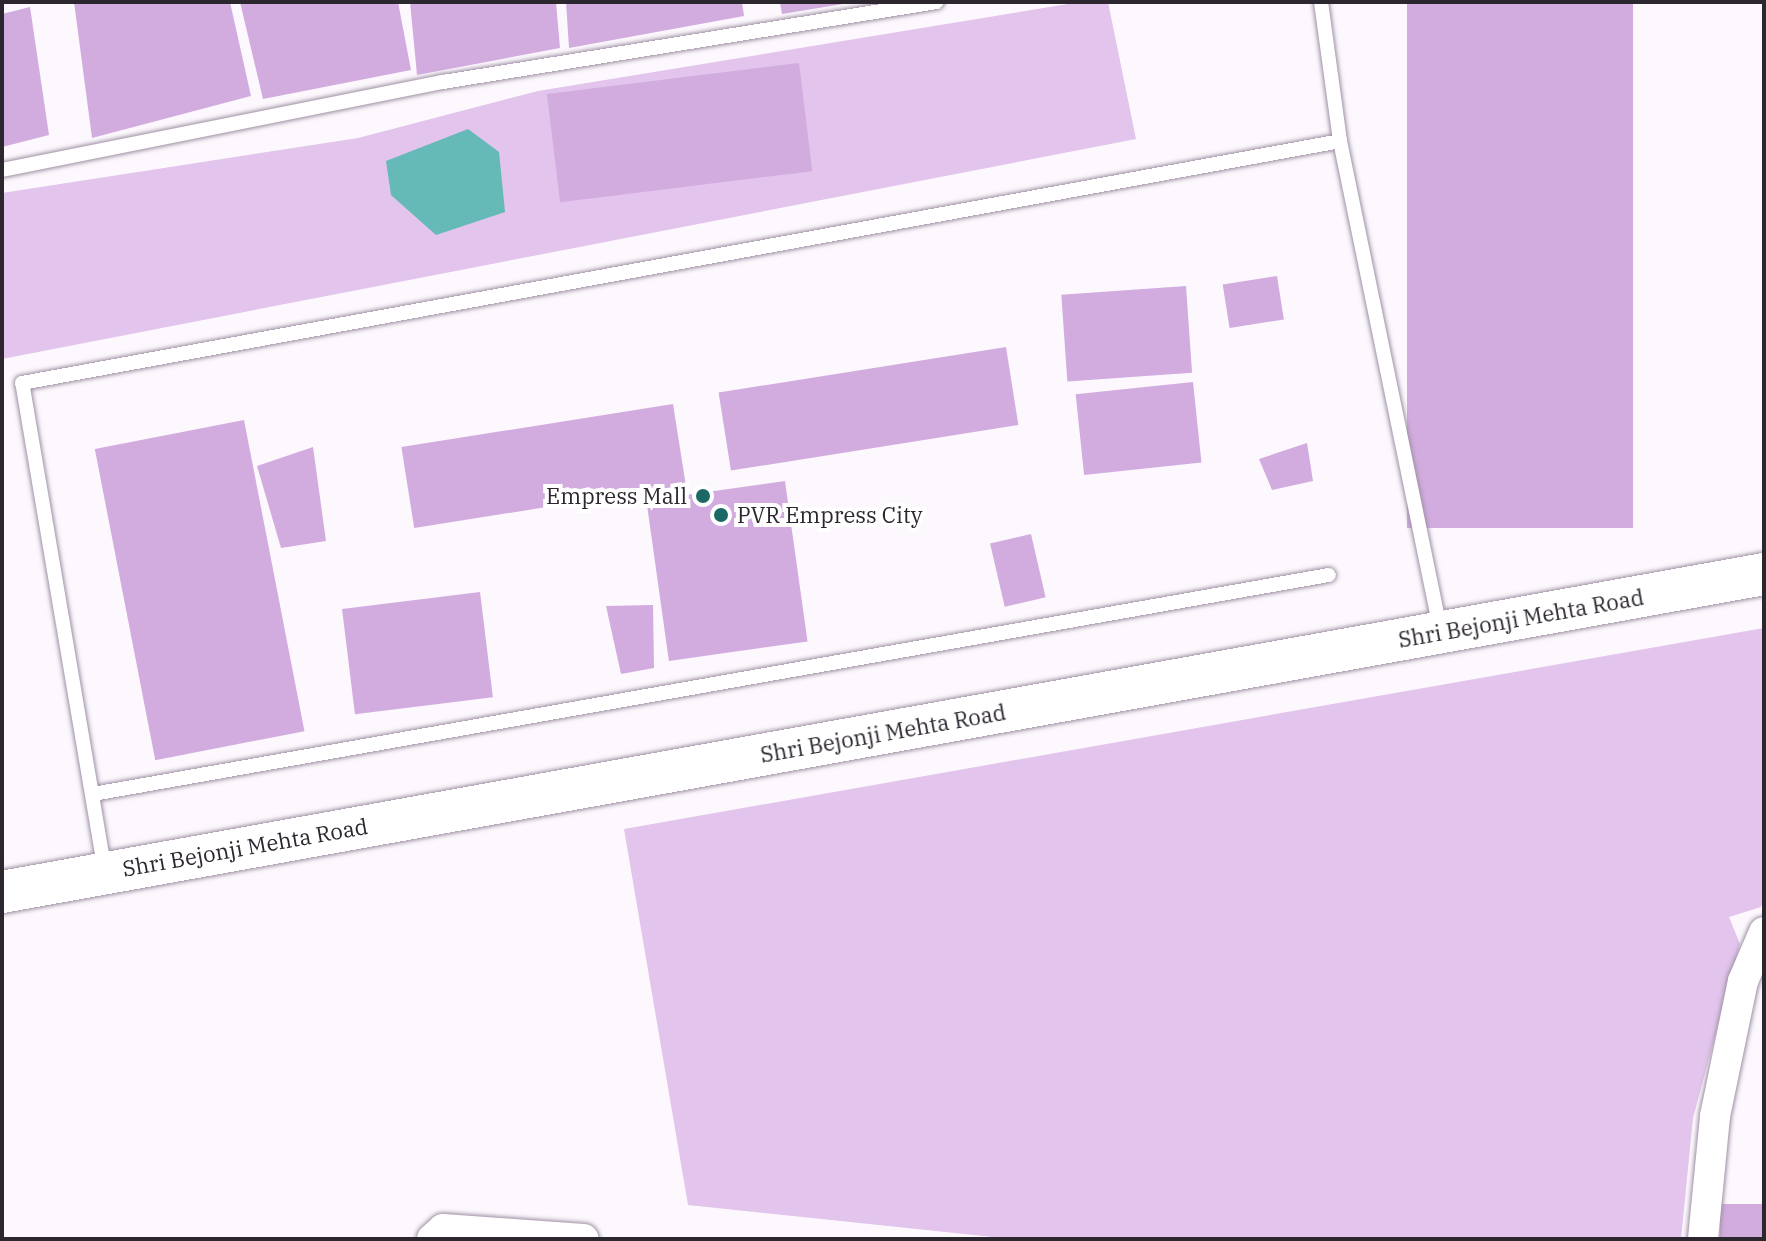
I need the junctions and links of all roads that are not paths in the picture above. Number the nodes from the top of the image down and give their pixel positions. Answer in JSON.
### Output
{"nodes":[{"id":1,"x":937,"y":2,"type":"edge"},
{"id":2,"x":1321,"y":2,"type":"edge"},
{"id":3,"x":1340,"y":141,"type":"junction"},
{"id":4,"x":2,"y":170,"type":"edge"},
{"id":5,"x":1764,"y":574,"type":"edge"},
{"id":6,"x":1329,"y":575,"type":"dead end"},
{"id":7,"x":1441,"y":633,"type":"junction"},
{"id":8,"x":93,"y":794,"type":"junction"},
{"id":9,"x":105,"y":872,"type":"junction"},
{"id":10,"x":2,"y":892,"type":"edge"},
{"id":11,"x":1764,"y":932,"type":"edge"},
{"id":12,"x":432,"y":1239,"type":"edge"},
{"id":13,"x":584,"y":1239,"type":"edge"},
{"id":14,"x":1703,"y":1239,"type":"edge"}],
"edges":[{"from":1,"to":4,"type":"lane"},
{"from":2,"to":3,"type":"lane"},
{"from":3,"to":7,"type":"lane"},
{"from":3,"to":8,"type":"lane"},
{"from":5,"to":7,"type":"main road","name":"Shri Bejonji Mehta Road"},
{"from":6,"to":8,"type":"lane"},
{"from":7,"to":9,"type":"main road","name":"Shri Bejonji Mehta Road"},
{"from":8,"to":9,"type":"lane"},
{"from":9,"to":10,"type":"main road","name":"Shri Bejonji Mehta Road"},
{"from":11,"to":14,"type":"street"},
{"from":12,"to":13,"type":"street"}]}
